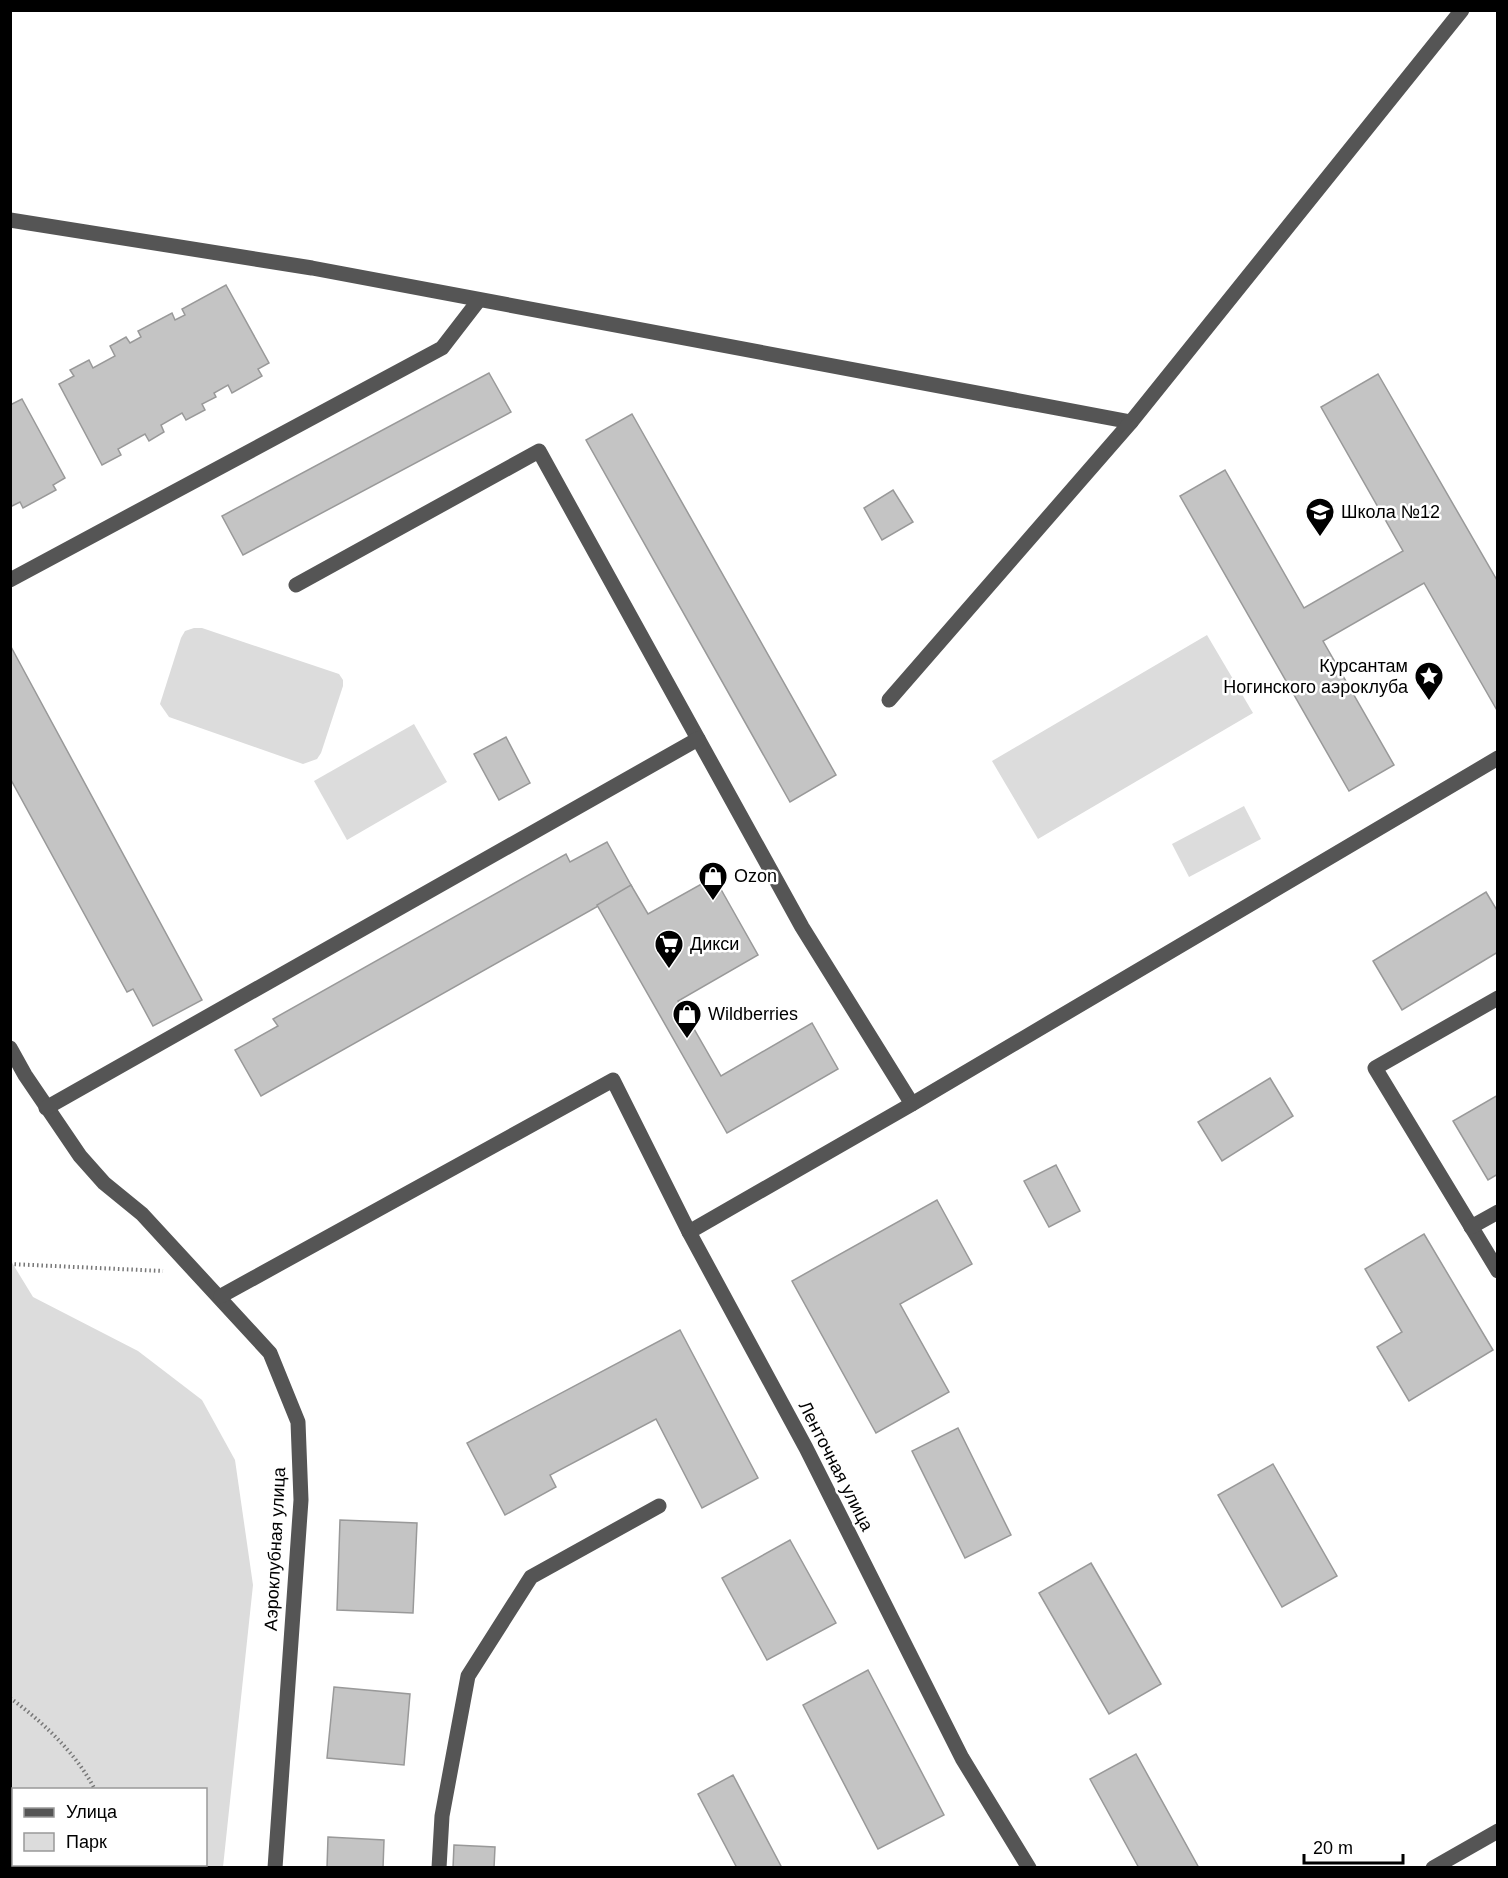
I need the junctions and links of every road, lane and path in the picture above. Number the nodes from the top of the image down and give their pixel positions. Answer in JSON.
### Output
{"nodes":[{"id":1,"x":1462,"y":10,"type":"edge"},
{"id":2,"x":10,"y":220,"type":"edge"},
{"id":3,"x":479,"y":300,"type":"junction"},
{"id":4,"x":1131,"y":422,"type":"junction"},
{"id":5,"x":10,"y":580,"type":"edge"},
{"id":6,"x":296,"y":585,"type":"dead end"},
{"id":7,"x":889,"y":700,"type":"dead end"},
{"id":8,"x":698,"y":740,"type":"junction"},
{"id":9,"x":1497,"y":758,"type":"edge"},
{"id":10,"x":1497,"y":998,"type":"edge"},
{"id":11,"x":10,"y":1048,"type":"edge"},
{"id":12,"x":912,"y":1104,"type":"junction"},
{"id":13,"x":46,"y":1108,"type":"junction"},
{"id":14,"x":1497,"y":1212,"type":"edge"},
{"id":15,"x":1471,"y":1227,"type":"junction"},
{"id":16,"x":689,"y":1232,"type":"junction"},
{"id":17,"x":10,"y":1264,"type":"edge"},
{"id":18,"x":1497,"y":1271,"type":"edge"},
{"id":19,"x":200,"y":1274,"type":"junction"},
{"id":20,"x":220,"y":1296,"type":"junction"},
{"id":21,"x":659,"y":1506,"type":"dead end"},
{"id":22,"x":10,"y":1698,"type":"edge"},
{"id":23,"x":94,"y":1788,"type":"edge"},
{"id":24,"x":1497,"y":1831,"type":"edge"},
{"id":25,"x":275,"y":1868,"type":"edge"},
{"id":26,"x":439,"y":1868,"type":"edge"},
{"id":27,"x":1029,"y":1868,"type":"edge"},
{"id":28,"x":1433,"y":1868,"type":"edge"}],
"edges":[{"from":1,"to":4,"type":"street"},
{"from":2,"to":3,"type":"street"},
{"from":3,"to":4,"type":"street"},
{"from":3,"to":5,"type":"street"},
{"from":4,"to":7,"type":"street"},
{"from":6,"to":8,"type":"street"},
{"from":8,"to":12,"type":"street"},
{"from":8,"to":13,"type":"street"},
{"from":9,"to":12,"type":"street"},
{"from":10,"to":15,"type":"street"},
{"from":11,"to":13,"type":"street","name":"Аэроклубная улица"},
{"from":12,"to":16,"type":"street"},
{"from":13,"to":19,"type":"street","name":"Аэроклубная улица"},
{"from":14,"to":15,"type":"street"},
{"from":15,"to":18,"type":"street"},
{"from":16,"to":20,"type":"street","name":"Ленточная улица"},
{"from":16,"to":27,"type":"street","name":"Ленточная улица"},
{"from":17,"to":19,"type":"path"},
{"from":19,"to":20,"type":"street","name":"Аэроклубная улица"},
{"from":20,"to":25,"type":"street","name":"Аэроклубная улица"},
{"from":21,"to":26,"type":"street"},
{"from":22,"to":23,"type":"path"},
{"from":24,"to":28,"type":"street"}]}
